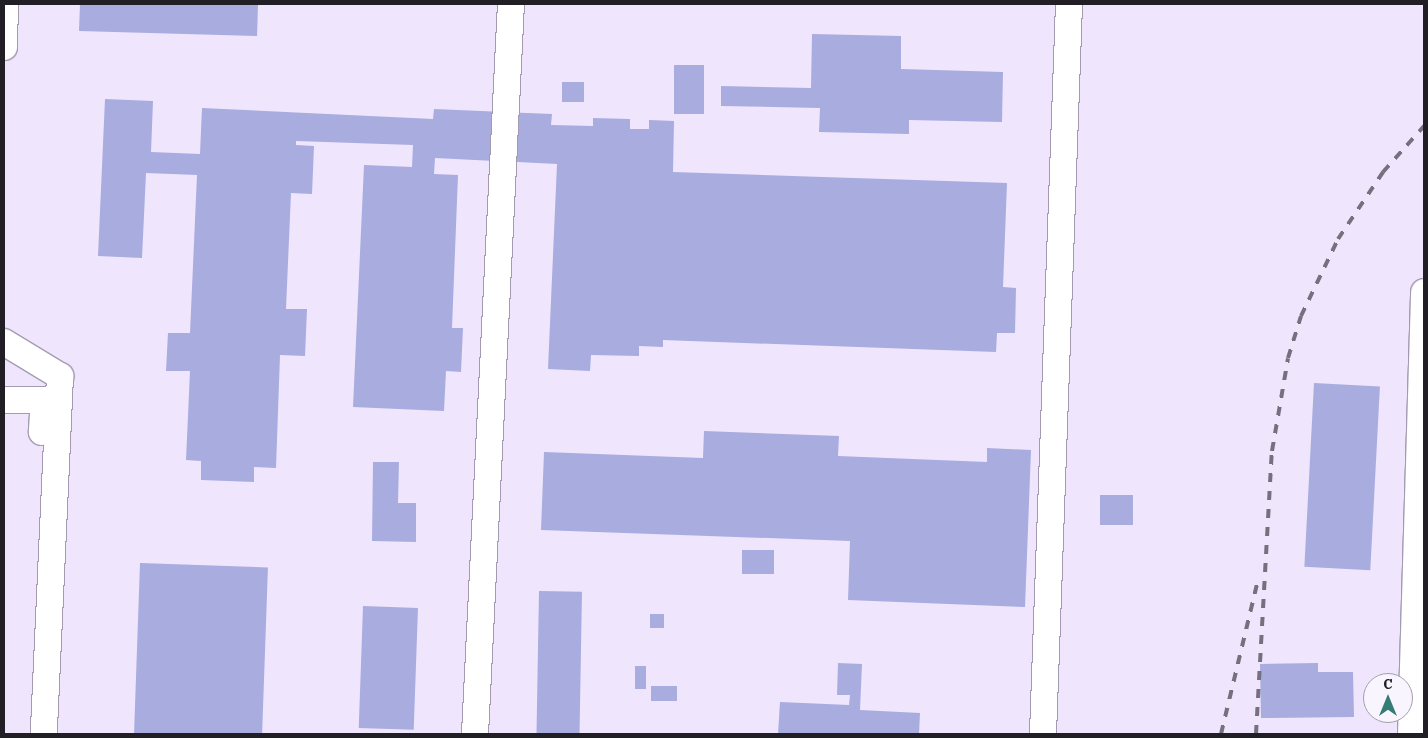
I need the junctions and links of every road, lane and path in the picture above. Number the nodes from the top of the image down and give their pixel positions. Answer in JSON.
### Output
{"nodes":[{"id":1,"x":5,"y":4,"type":"edge"},
{"id":2,"x":511,"y":4,"type":"edge"},
{"id":3,"x":1069,"y":4,"type":"edge"},
{"id":4,"x":4,"y":47,"type":"edge"},
{"id":5,"x":1424,"y":292,"type":"edge"},
{"id":6,"x":4,"y":342,"type":"edge"},
{"id":7,"x":4,"y":400,"type":"edge"},
{"id":8,"x":27,"y":734,"type":"edge"},
{"id":9,"x":44,"y":734,"type":"edge"},
{"id":10,"x":475,"y":734,"type":"edge"},
{"id":11,"x":1043,"y":734,"type":"edge"},
{"id":12,"x":1411,"y":734,"type":"edge"}],
"edges":[{"from":1,"to":4,"type":"lane"},
{"from":2,"to":10,"type":"lane"},
{"from":3,"to":11,"type":"lane"},
{"from":5,"to":12,"type":"lane"},
{"from":6,"to":9,"type":"lane"},
{"from":7,"to":8,"type":"lane"}]}
